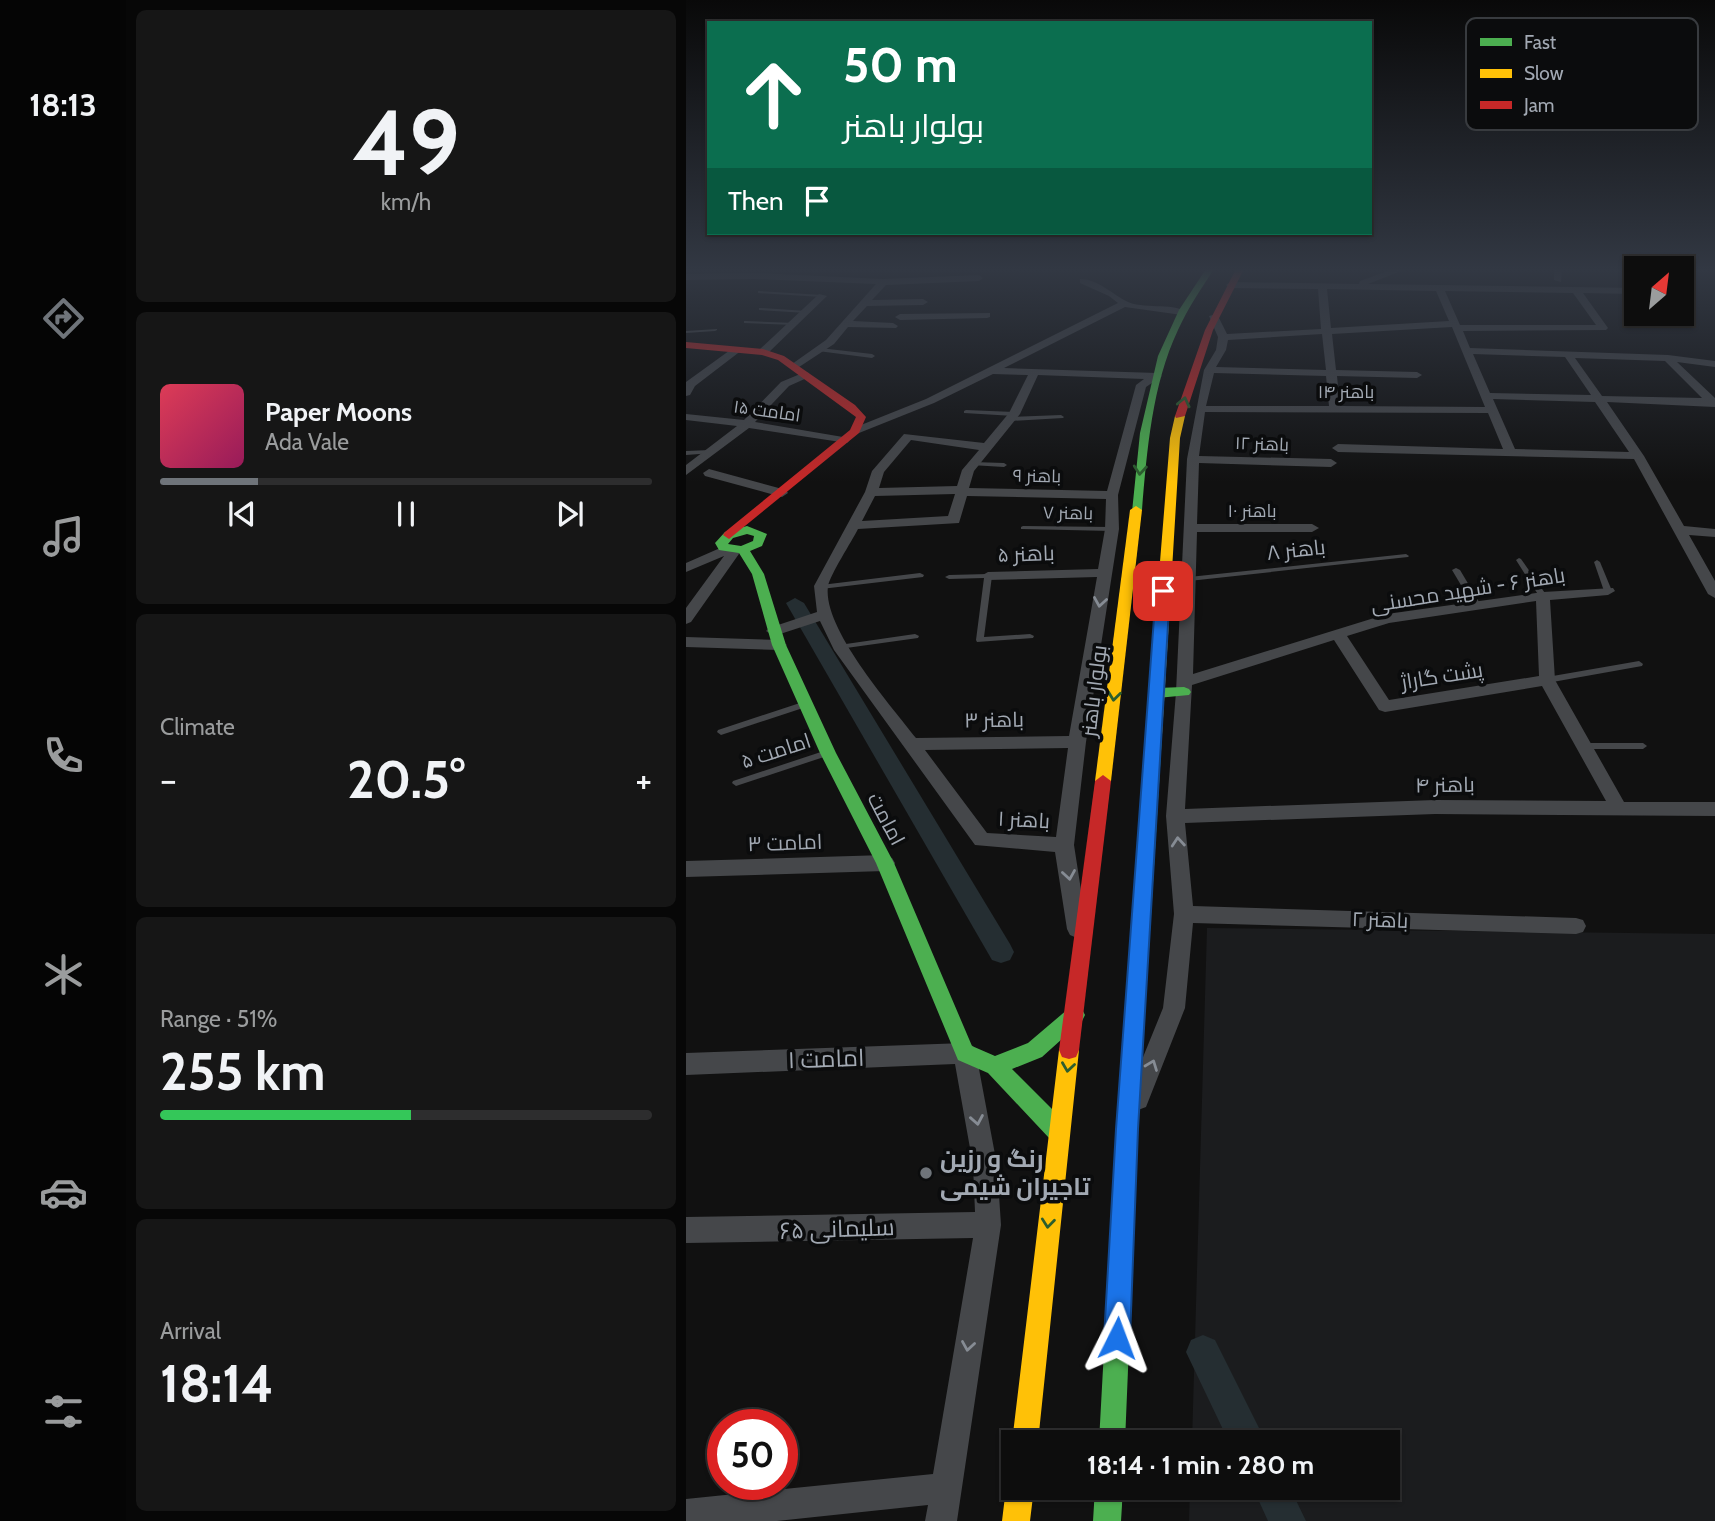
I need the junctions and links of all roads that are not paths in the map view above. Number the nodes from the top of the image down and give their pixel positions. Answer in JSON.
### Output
{"nodes":[{"id":1,"x":777,"y":340,"type":"edge"},
{"id":2,"x":829,"y":340,"type":"edge"},
{"id":3,"x":1053,"y":340,"type":"edge"},
{"id":4,"x":1171,"y":340,"type":"edge"},
{"id":5,"x":1204,"y":340,"type":"edge"},
{"id":6,"x":1223,"y":340,"type":"edge"},
{"id":7,"x":1328,"y":340,"type":"edge"},
{"id":8,"x":1462,"y":340,"type":"edge"},
{"id":9,"x":686,"y":345,"type":"edge"},
{"id":10,"x":737,"y":350,"type":"junction"},
{"id":11,"x":820,"y":350,"type":"junction"},
{"id":12,"x":1467,"y":351,"type":"junction"},
{"id":13,"x":763,"y":352,"type":"junction"},
{"id":14,"x":872,"y":356,"type":"dead end"},
{"id":15,"x":1569,"y":356,"type":"junction"},
{"id":16,"x":1668,"y":358,"type":"junction"},
{"id":17,"x":1715,"y":363,"type":"edge"},
{"id":18,"x":800,"y":370,"type":"junction"},
{"id":19,"x":1209,"y":370,"type":"junction"},
{"id":20,"x":992,"y":371,"type":"junction"},
{"id":21,"x":1034,"y":373,"type":"junction"},
{"id":22,"x":1331,"y":374,"type":"junction"},
{"id":23,"x":1416,"y":375,"type":"dead end"},
{"id":24,"x":1157,"y":376,"type":"junction"},
{"id":25,"x":1692,"y":383,"type":"junction"},
{"id":26,"x":1715,"y":387,"type":"edge"},
{"id":27,"x":686,"y":393,"type":"edge"},
{"id":28,"x":1487,"y":396,"type":"junction"},
{"id":29,"x":1597,"y":399,"type":"junction"},
{"id":30,"x":1714,"y":403,"type":"edge"},
{"id":31,"x":1199,"y":408,"type":"junction"},
{"id":32,"x":1335,"y":409,"type":"junction"},
{"id":33,"x":1492,"y":410,"type":"junction"},
{"id":34,"x":966,"y":412,"type":"dead end"},
{"id":35,"x":1012,"y":417,"type":"junction"},
{"id":36,"x":1061,"y":417,"type":"dead end"},
{"id":37,"x":686,"y":418,"type":"edge"},
{"id":38,"x":747,"y":424,"type":"junction"},
{"id":39,"x":849,"y":436,"type":"junction"},
{"id":40,"x":1126,"y":438,"type":"junction"},
{"id":41,"x":1143,"y":438,"type":"junction"},
{"id":42,"x":986,"y":447,"type":"junction"},
{"id":43,"x":1338,"y":448,"type":"dead end"},
{"id":44,"x":711,"y":452,"type":"junction"},
{"id":45,"x":1510,"y":452,"type":"junction"},
{"id":46,"x":686,"y":453,"type":"edge"},
{"id":47,"x":1638,"y":456,"type":"junction"},
{"id":48,"x":1193,"y":459,"type":"junction"},
{"id":49,"x":1331,"y":463,"type":"dead end"},
{"id":50,"x":973,"y":464,"type":"junction"},
{"id":51,"x":1004,"y":465,"type":"dead end"},
{"id":52,"x":686,"y":471,"type":"edge"},
{"id":53,"x":709,"y":472,"type":"dead end"},
{"id":54,"x":961,"y":491,"type":"junction"},
{"id":55,"x":871,"y":492,"type":"junction"},
{"id":56,"x":782,"y":493,"type":"junction"},
{"id":57,"x":1112,"y":495,"type":"junction"},
{"id":58,"x":853,"y":525,"type":"junction"},
{"id":59,"x":1023,"y":528,"type":"dead end"},
{"id":60,"x":1191,"y":528,"type":"junction"},
{"id":61,"x":1312,"y":528,"type":"dead end"},
{"id":62,"x":1112,"y":529,"type":"junction"},
{"id":63,"x":1681,"y":530,"type":"junction"},
{"id":64,"x":1715,"y":533,"type":"edge"},
{"id":65,"x":761,"y":536,"type":"junction"},
{"id":66,"x":731,"y":545,"type":"junction"},
{"id":67,"x":1406,"y":556,"type":"dead end"},
{"id":68,"x":1519,"y":560,"type":"dead end"},
{"id":69,"x":686,"y":562,"type":"edge"},
{"id":70,"x":1597,"y":562,"type":"dead end"},
{"id":71,"x":686,"y":568,"type":"edge"},
{"id":72,"x":1456,"y":569,"type":"dead end"},
{"id":73,"x":1105,"y":573,"type":"junction"},
{"id":74,"x":758,"y":574,"type":"junction"},
{"id":75,"x":920,"y":575,"type":"dead end"},
{"id":76,"x":988,"y":576,"type":"junction"},
{"id":77,"x":949,"y":577,"type":"dead end"},
{"id":78,"x":1189,"y":579,"type":"junction"},
{"id":79,"x":821,"y":587,"type":"junction"},
{"id":80,"x":1163,"y":591,"type":"junction"},
{"id":81,"x":1608,"y":591,"type":"joint"},
{"id":82,"x":1128,"y":592,"type":"junction"},
{"id":83,"x":1715,"y":594,"type":"edge"},
{"id":84,"x":1543,"y":596,"type":"junction"},
{"id":85,"x":1478,"y":607,"type":"junction"},
{"id":86,"x":1126,"y":611,"type":"junction"},
{"id":87,"x":1161,"y":611,"type":"junction"},
{"id":88,"x":820,"y":617,"type":"junction"},
{"id":89,"x":686,"y":619,"type":"edge"},
{"id":90,"x":915,"y":636,"type":"dead end"},
{"id":91,"x":1030,"y":636,"type":"dead end"},
{"id":92,"x":1339,"y":636,"type":"junction"},
{"id":93,"x":777,"y":638,"type":"junction"},
{"id":94,"x":686,"y":642,"type":"edge"},
{"id":95,"x":839,"y":648,"type":"junction"},
{"id":96,"x":1639,"y":664,"type":"dead end"},
{"id":97,"x":1547,"y":680,"type":"junction"},
{"id":98,"x":1184,"y":687,"type":"junction"},
{"id":99,"x":1157,"y":693,"type":"junction"},
{"id":100,"x":806,"y":704,"type":"junction"},
{"id":101,"x":721,"y":732,"type":"dead end"},
{"id":102,"x":1077,"y":742,"type":"junction"},
{"id":103,"x":911,"y":744,"type":"junction"},
{"id":104,"x":1585,"y":746,"type":"junction"},
{"id":105,"x":1643,"y":746,"type":"dead end"},
{"id":106,"x":828,"y":753,"type":"junction"},
{"id":107,"x":736,"y":783,"type":"dead end"},
{"id":108,"x":1619,"y":809,"type":"junction"},
{"id":109,"x":1715,"y":810,"type":"edge"},
{"id":110,"x":1175,"y":816,"type":"junction"},
{"id":111,"x":1064,"y":845,"type":"junction"},
{"id":112,"x":885,"y":863,"type":"junction"},
{"id":113,"x":686,"y":869,"type":"edge"},
{"id":114,"x":1184,"y":914,"type":"junction"},
{"id":115,"x":1576,"y":926,"type":"dead end"},
{"id":116,"x":1081,"y":953,"type":"junction"},
{"id":117,"x":1075,"y":1015,"type":"junction"},
{"id":118,"x":965,"y":1053,"type":"junction"},
{"id":119,"x":686,"y":1064,"type":"edge"},
{"id":120,"x":995,"y":1066,"type":"junction"},
{"id":121,"x":1127,"y":1129,"type":"junction"},
{"id":122,"x":1058,"y":1131,"type":"junction"},
{"id":123,"x":988,"y":1225,"type":"junction"},
{"id":124,"x":686,"y":1230,"type":"edge"},
{"id":125,"x":1026,"y":1430,"type":"edge"},
{"id":126,"x":1113,"y":1430,"type":"edge"},
{"id":127,"x":945,"y":1488,"type":"junction"},
{"id":128,"x":1019,"y":1500,"type":"edge"},
{"id":129,"x":1108,"y":1500,"type":"edge"},
{"id":130,"x":686,"y":1515,"type":"edge"},
{"id":131,"x":941,"y":1521,"type":"edge"},
{"id":132,"x":1016,"y":1521,"type":"edge"},
{"id":133,"x":1107,"y":1521,"type":"edge"}],
"edges":[{"from":1,"to":13,"type":"street"},
{"from":2,"to":11,"type":"street"},
{"from":3,"to":20,"type":"street"},
{"from":4,"to":24,"type":"main road","name":"بولوار باهنر"},
{"from":80,"to":5,"type":"main road","one_way":true},
{"from":6,"to":19,"type":"street"},
{"from":7,"to":22,"type":"street"},
{"from":8,"to":12,"type":"street"},
{"from":9,"to":10,"type":"main road"},
{"from":10,"to":13,"type":"main road"},
{"from":10,"to":27,"type":"street"},
{"from":11,"to":14,"type":"lane"},
{"from":11,"to":18,"type":"street"},
{"from":12,"to":15,"type":"street"},
{"from":12,"to":28,"type":"street"},
{"from":13,"to":18,"type":"main road"},
{"from":15,"to":16,"type":"street"},
{"from":15,"to":29,"type":"street"},
{"from":16,"to":17,"type":"street"},
{"from":16,"to":25,"type":"street"},
{"from":18,"to":38,"type":"street"},
{"from":18,"to":39,"type":"main road"},
{"from":19,"to":22,"type":"street"},
{"from":19,"to":31,"type":"street"},
{"from":20,"to":21,"type":"street"},
{"from":20,"to":39,"type":"street"},
{"from":21,"to":24,"type":"street"},
{"from":21,"to":35,"type":"street"},
{"from":22,"to":23,"type":"street"},
{"from":22,"to":32,"type":"street"},
{"from":24,"to":40,"type":"street"},
{"from":24,"to":41,"type":"main road","name":"بولوار باهنر"},
{"from":25,"to":26,"type":"street"},
{"from":25,"to":30,"type":"street"},
{"from":28,"to":29,"type":"street"},
{"from":28,"to":33,"type":"street"},
{"from":29,"to":30,"type":"street"},
{"from":29,"to":47,"type":"street"},
{"from":31,"to":32,"type":"street","name":"باهنر ۱۴"},
{"from":31,"to":48,"type":"street"},
{"from":32,"to":33,"type":"street","name":"باهنر ۱۴"},
{"from":33,"to":45,"type":"street"},
{"from":34,"to":35,"type":"lane"},
{"from":35,"to":36,"type":"lane"},
{"from":35,"to":42,"type":"street"},
{"from":37,"to":38,"type":"street","name":"امامت ۱۵"},
{"from":38,"to":39,"type":"street","name":"امامت ۱۵"},
{"from":38,"to":44,"type":"street"},
{"from":39,"to":56,"type":"main road","name":"امامت"},
{"from":40,"to":41,"type":"main road"},
{"from":40,"to":57,"type":"street"},
{"from":41,"to":82,"type":"main road","name":"بولوار باهنر","one_way":true},
{"from":42,"to":50,"type":"street"},
{"from":42,"to":55,"type":"street"},
{"from":43,"to":45,"type":"street"},
{"from":44,"to":46,"type":"lane"},
{"from":44,"to":52,"type":"street"},
{"from":45,"to":47,"type":"street"},
{"from":47,"to":63,"type":"street"},
{"from":48,"to":49,"type":"street","name":"باهنر ۱۲"},
{"from":48,"to":60,"type":"street"},
{"from":50,"to":51,"type":"lane"},
{"from":50,"to":54,"type":"street"},
{"from":53,"to":56,"type":"street"},
{"from":54,"to":55,"type":"street","name":"باهنر ۹"},
{"from":54,"to":57,"type":"street","name":"باهنر ۹"},
{"from":54,"to":58,"type":"street"},
{"from":55,"to":58,"type":"street"},
{"from":56,"to":65,"type":"main road","name":"امامت"},
{"from":56,"to":66,"type":"main road","name":"امامت"},
{"from":57,"to":62,"type":"street"},
{"from":58,"to":79,"type":"street"},
{"from":59,"to":62,"type":"lane","name":"باهنر ۷"},
{"from":60,"to":61,"type":"street","name":"باهنر ۱۰"},
{"from":60,"to":78,"type":"street"},
{"from":62,"to":73,"type":"street"},
{"from":63,"to":64,"type":"street"},
{"from":63,"to":83,"type":"street"},
{"from":65,"to":66,"type":"main road"},
{"from":65,"to":74,"type":"main road","name":"امامت"},
{"from":66,"to":69,"type":"street"},
{"from":66,"to":71,"type":"street"},
{"from":66,"to":74,"type":"main road","name":"امامت"},
{"from":66,"to":89,"type":"street"},
{"from":67,"to":78,"type":"lane","name":"باهنر ۸"},
{"from":68,"to":84,"type":"lane"},
{"from":70,"to":81,"type":"lane","name":"باهنر ۶ - شهید محسنی"},
{"from":72,"to":85,"type":"lane"},
{"from":73,"to":76,"type":"street","name":"باهنر ۵"},
{"from":73,"to":102,"type":"street","one_way":true},
{"from":74,"to":93,"type":"main road","name":"امامت"},
{"from":75,"to":79,"type":"lane"},
{"from":76,"to":77,"type":"lane","name":"باهنر ۵"},
{"from":76,"to":91,"type":"lane"},
{"from":78,"to":98,"type":"street"},
{"from":79,"to":88,"type":"street"},
{"from":80,"to":82,"type":"main road"},
{"from":80,"to":87,"type":"main road"},
{"from":81,"to":84,"type":"street","name":"باهنر ۶ - شهید محسنی"},
{"from":82,"to":86,"type":"main road","name":"بولوار باهنر"},
{"from":84,"to":85,"type":"street","name":"باهنر ۶ - شهید محسنی"},
{"from":84,"to":97,"type":"street"},
{"from":85,"to":92,"type":"street","name":"باهنر ۶ - شهید محسنی"},
{"from":86,"to":87,"type":"main road"},
{"from":86,"to":116,"type":"main road","name":"بولوار باهنر","one_way":true},
{"from":87,"to":99,"type":"main road"},
{"from":88,"to":93,"type":"street"},
{"from":88,"to":95,"type":"street"},
{"from":90,"to":95,"type":"lane"},
{"from":92,"to":97,"type":"street","name":"پشت گاراژ"},
{"from":92,"to":98,"type":"street","name":"باهنر ۶ - شهید محسنی"},
{"from":93,"to":94,"type":"street"},
{"from":93,"to":100,"type":"main road","name":"امامت"},
{"from":95,"to":103,"type":"street"},
{"from":96,"to":97,"type":"lane"},
{"from":97,"to":104,"type":"street"},
{"from":98,"to":99,"type":"main road"},
{"from":98,"to":110,"type":"street"},
{"from":99,"to":121,"type":"main road"},
{"from":100,"to":101,"type":"lane"},
{"from":100,"to":106,"type":"main road","name":"امامت"},
{"from":102,"to":103,"type":"street","name":"باهنر ۳"},
{"from":102,"to":111,"type":"street"},
{"from":103,"to":111,"type":"street","name":"باهنر ۱"},
{"from":104,"to":105,"type":"lane"},
{"from":104,"to":108,"type":"street"},
{"from":106,"to":107,"type":"lane","name":"امامت ۵"},
{"from":106,"to":112,"type":"main road","name":"امامت"},
{"from":108,"to":109,"type":"street","name":"باهنر ۴"},
{"from":108,"to":110,"type":"street","name":"باهنر ۴"},
{"from":114,"to":110,"type":"street","one_way":true},
{"from":111,"to":116,"type":"street","one_way":true},
{"from":112,"to":113,"type":"street","name":"امامت ۳"},
{"from":112,"to":118,"type":"main road","name":"امامت"},
{"from":114,"to":115,"type":"street","name":"باهنر ۲"},
{"from":121,"to":114,"type":"street","one_way":true},
{"from":116,"to":117,"type":"main road","name":"بولوار باهنر"},
{"from":117,"to":120,"type":"main road"},
{"from":117,"to":122,"type":"main road","name":"بولوار باهنر","one_way":true},
{"from":118,"to":119,"type":"street","name":"امامت ۱"},
{"from":118,"to":120,"type":"main road"},
{"from":118,"to":123,"type":"street","one_way":true},
{"from":120,"to":122,"type":"main road"},
{"from":121,"to":126,"type":"main road"},
{"from":122,"to":125,"type":"main road","name":"بولوار باهنر","one_way":true},
{"from":123,"to":124,"type":"street","name":"سلیمانی ۶۵"},
{"from":123,"to":127,"type":"street","one_way":true},
{"from":127,"to":130,"type":"street"},
{"from":127,"to":131,"type":"street"},
{"from":128,"to":132,"type":"main road"},
{"from":129,"to":133,"type":"main road"}]}
